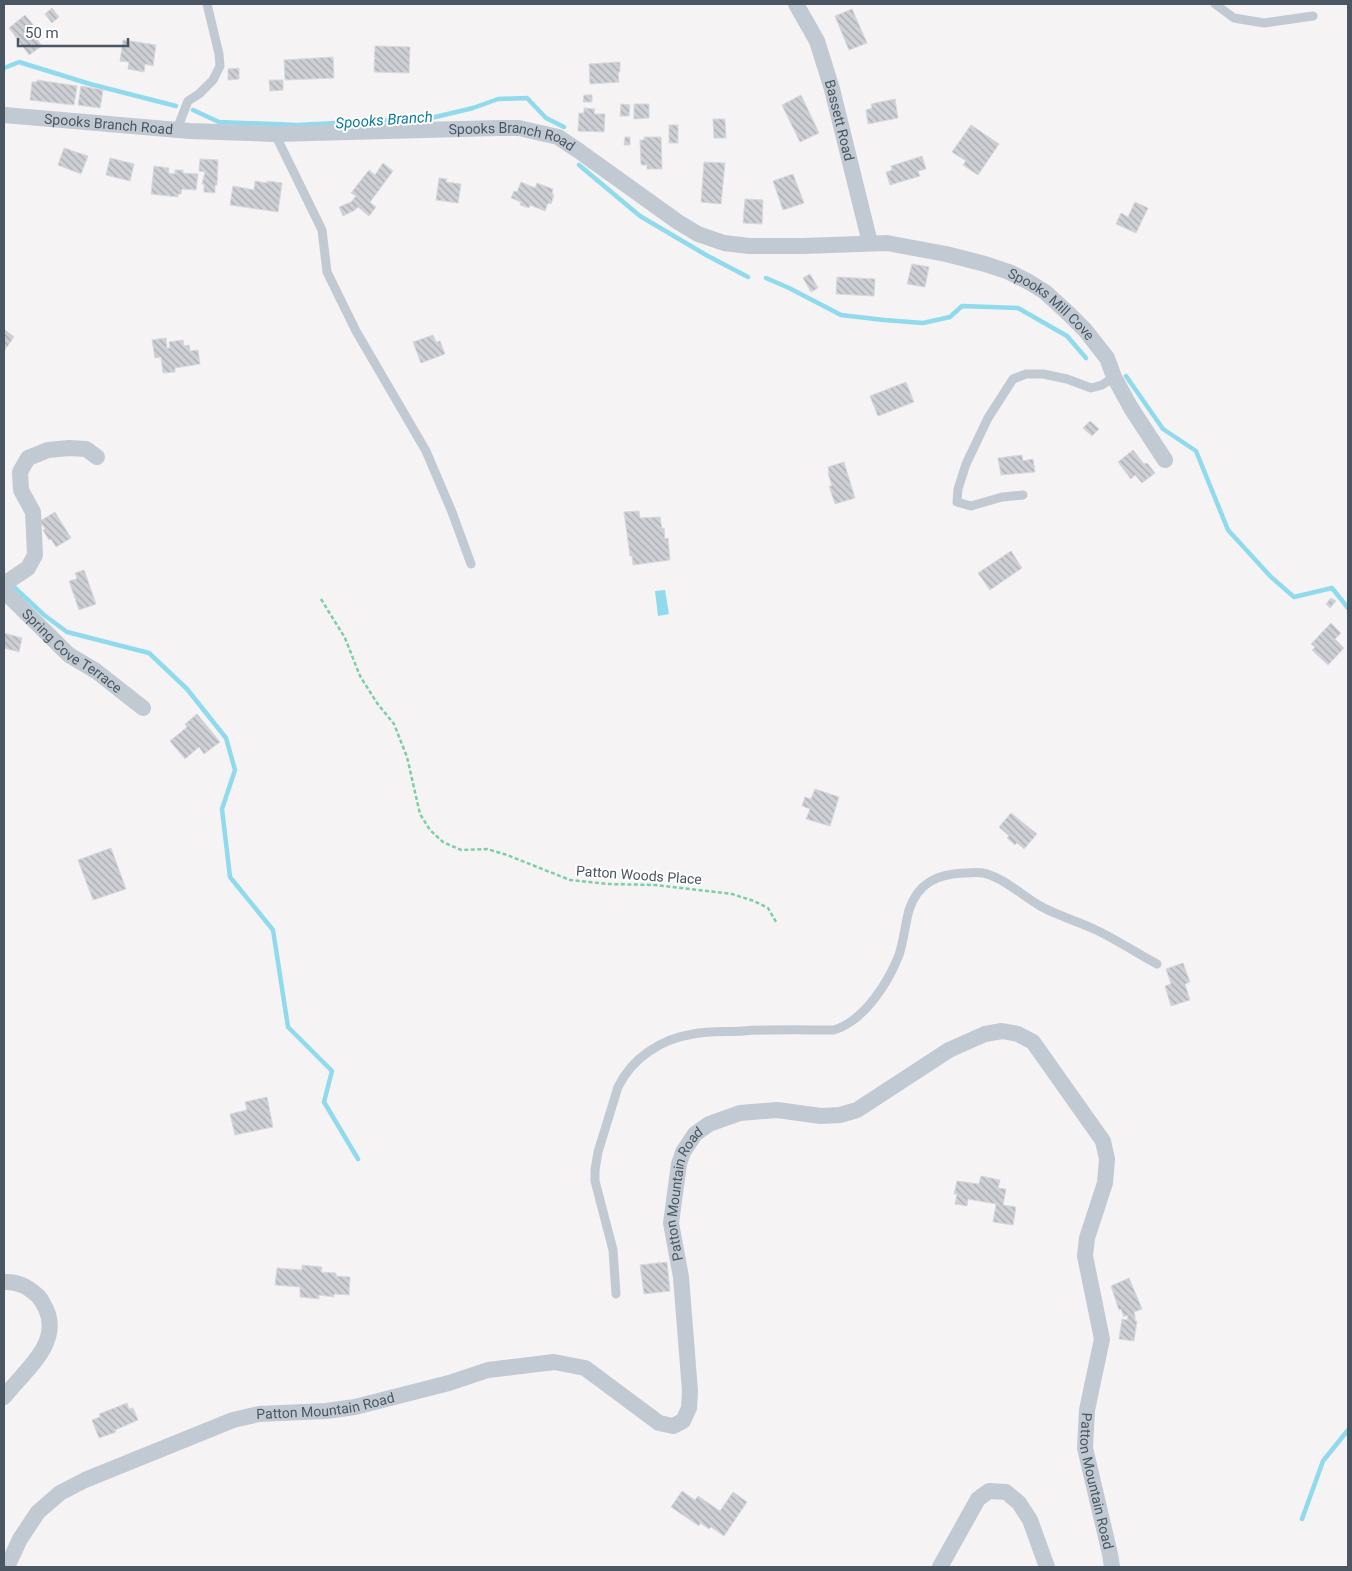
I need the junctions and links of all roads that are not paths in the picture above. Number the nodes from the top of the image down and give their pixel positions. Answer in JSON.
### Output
{"nodes":[{"id":1,"x":207,"y":4,"type":"edge"},
{"id":2,"x":796,"y":4,"type":"edge"},
{"id":3,"x":1215,"y":4,"type":"edge"},
{"id":4,"x":1313,"y":16,"type":"dead end"},
{"id":5,"x":4,"y":115,"type":"edge"},
{"id":6,"x":177,"y":130,"type":"junction"},
{"id":7,"x":275,"y":134,"type":"junction"},
{"id":8,"x":870,"y":243,"type":"junction"},
{"id":9,"x":1114,"y":377,"type":"junction"},
{"id":10,"x":97,"y":457,"type":"dead end"},
{"id":11,"x":1166,"y":460,"type":"dead end"},
{"id":12,"x":1023,"y":495,"type":"dead end"},
{"id":13,"x":470,"y":564,"type":"dead end"},
{"id":14,"x":4,"y":584,"type":"edge"},
{"id":15,"x":4,"y":591,"type":"edge"},
{"id":16,"x":143,"y":708,"type":"dead end"},
{"id":17,"x":1157,"y":964,"type":"dead end"},
{"id":18,"x":4,"y":1282,"type":"edge"},
{"id":19,"x":616,"y":1294,"type":"dead end"},
{"id":20,"x":4,"y":1397,"type":"edge"},
{"id":21,"x":7,"y":1567,"type":"edge"},
{"id":22,"x":940,"y":1567,"type":"edge"},
{"id":23,"x":1047,"y":1567,"type":"edge"},
{"id":24,"x":1112,"y":1567,"type":"edge"}],
"edges":[{"from":1,"to":6,"type":"lane"},
{"from":2,"to":8,"type":"street","name":"Bassett Road"},
{"from":3,"to":4,"type":"lane"},
{"from":5,"to":6,"type":"street","name":"Spooks Branch Road"},
{"from":6,"to":7,"type":"street","name":"Spooks Branch Road"},
{"from":7,"to":8,"type":"street","name":"Spooks Branch Road"},
{"from":7,"to":13,"type":"lane"},
{"from":8,"to":9,"type":"street","name":"Spooks Mill Cove"},
{"from":9,"to":11,"type":"street","name":"Spooks Mill Cove"},
{"from":9,"to":12,"type":"lane"},
{"from":10,"to":14,"type":"street"},
{"from":15,"to":16,"type":"street","name":"Spring Cove Terrace"},
{"from":17,"to":19,"type":"lane"},
{"from":18,"to":20,"type":"street"},
{"from":21,"to":24,"type":"street","name":"Patton Mountain Road"},
{"from":22,"to":23,"type":"street"}]}
